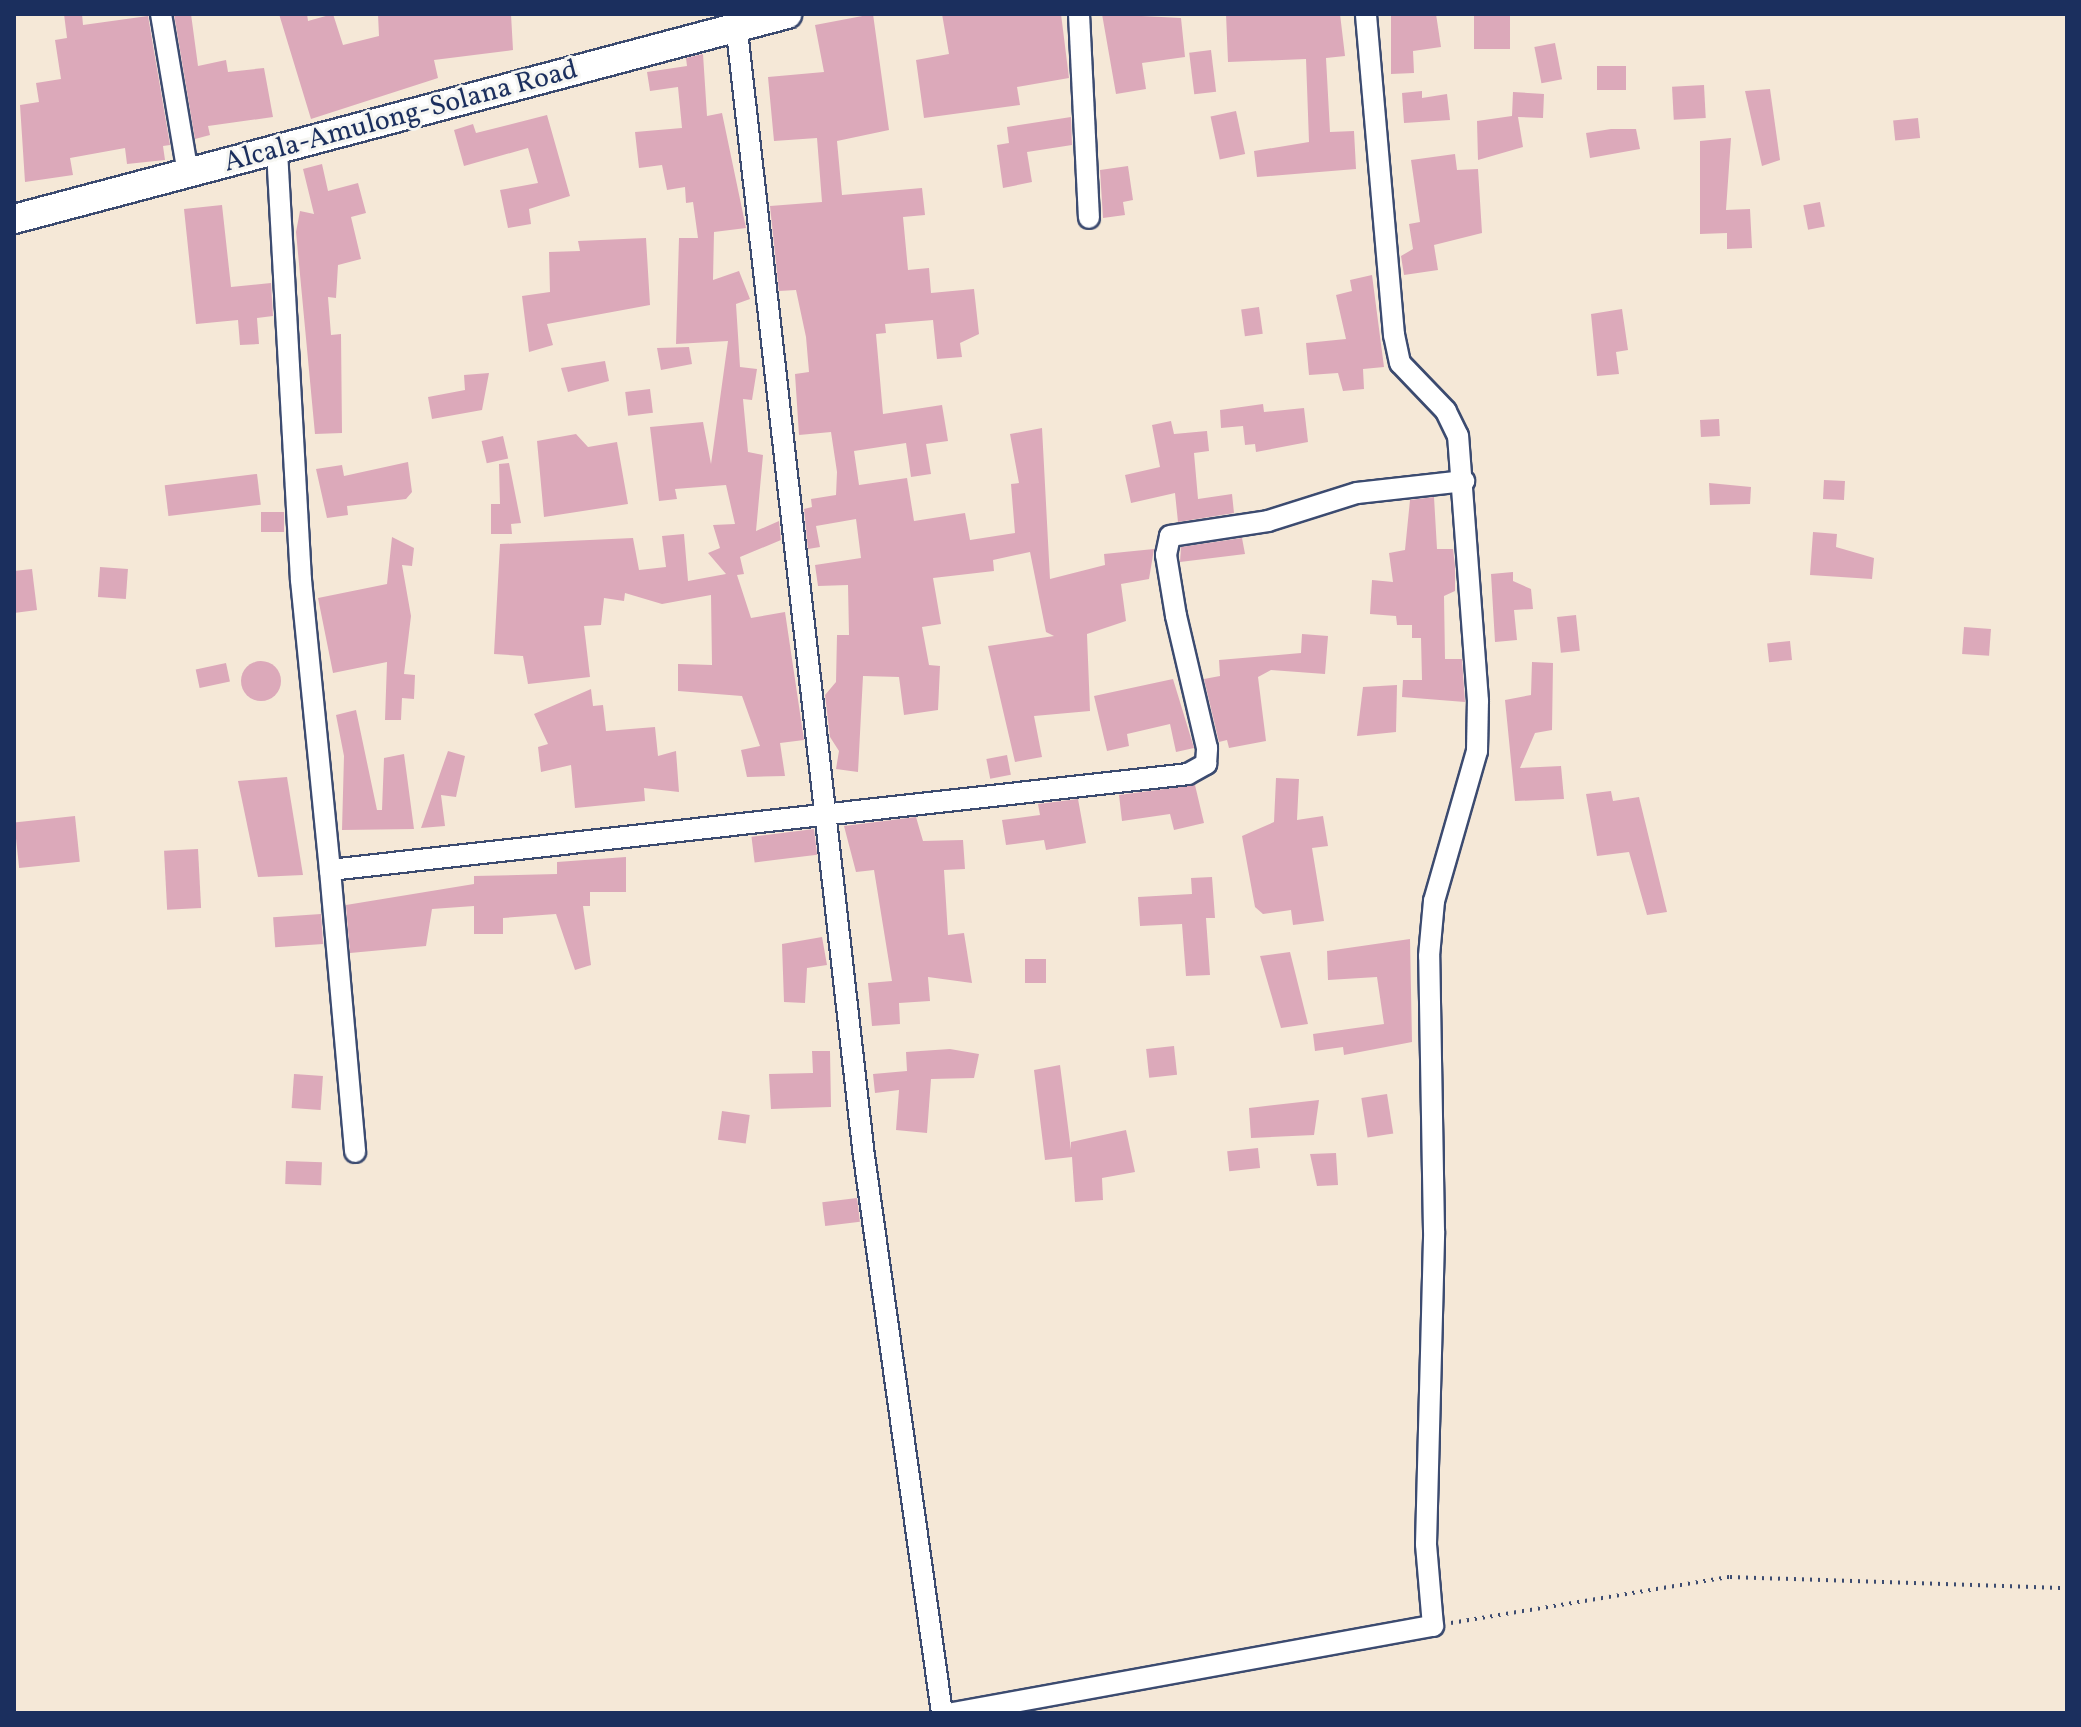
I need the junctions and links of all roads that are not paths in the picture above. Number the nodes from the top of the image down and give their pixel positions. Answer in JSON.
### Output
{"nodes":[{"id":1,"x":161,"y":14,"type":"edge"},
{"id":2,"x":787,"y":14,"type":"edge"},
{"id":3,"x":1079,"y":14,"type":"edge"},
{"id":4,"x":1366,"y":14,"type":"edge"},
{"id":5,"x":736,"y":21,"type":"edge"},
{"id":6,"x":277,"y":151,"type":"junction"},
{"id":7,"x":188,"y":173,"type":"junction"},
{"id":8,"x":1089,"y":218,"type":"dead end"},
{"id":9,"x":14,"y":219,"type":"edge"},
{"id":10,"x":1464,"y":481,"type":"junction"},
{"id":11,"x":824,"y":816,"type":"junction"},
{"id":12,"x":330,"y":870,"type":"junction"},
{"id":13,"x":355,"y":1152,"type":"dead end"},
{"id":14,"x":942,"y":1713,"type":"edge"},
{"id":15,"x":953,"y":1713,"type":"edge"}],
"edges":[{"from":1,"to":7,"type":"street"},
{"from":2,"to":5,"type":"main road","name":"Alcala-Amulong-Solana Road"},
{"from":3,"to":8,"type":"street"},
{"from":4,"to":10,"type":"street"},
{"from":5,"to":6,"type":"main road","name":"Alcala-Amulong-Solana Road"},
{"from":5,"to":11,"type":"street"},
{"from":6,"to":7,"type":"main road","name":"Alcala-Amulong-Solana Road"},
{"from":6,"to":12,"type":"street"},
{"from":7,"to":9,"type":"main road","name":"Alcala-Amulong-Solana Road"},
{"from":10,"to":11,"type":"street"},
{"from":10,"to":15,"type":"street"},
{"from":11,"to":12,"type":"street"},
{"from":11,"to":14,"type":"street"},
{"from":12,"to":13,"type":"street"}]}
